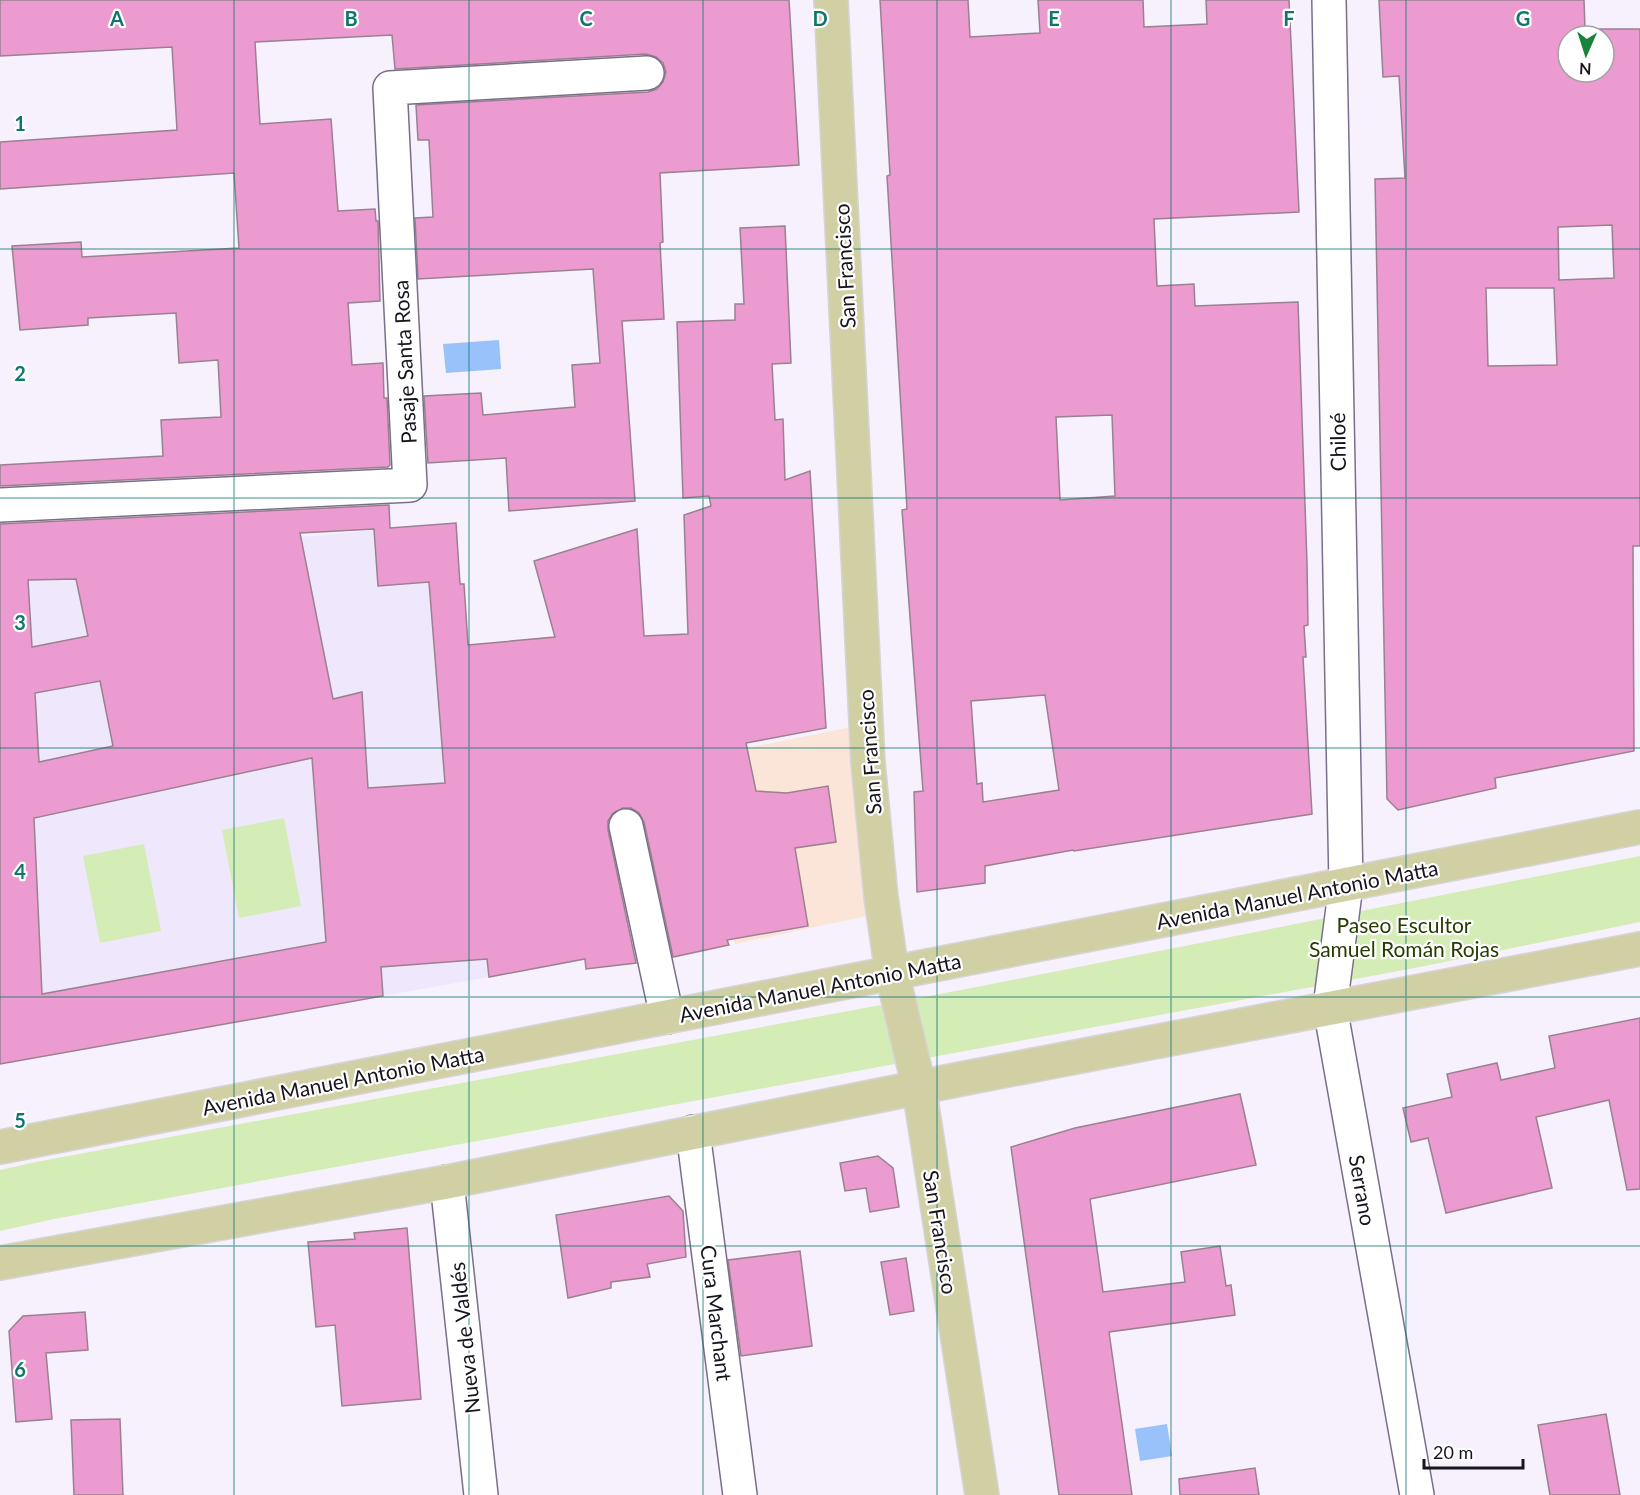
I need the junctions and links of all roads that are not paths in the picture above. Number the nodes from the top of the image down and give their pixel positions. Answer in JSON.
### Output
{"nodes":[{"id":1,"x":831,"y":0,"type":"edge"},
{"id":2,"x":1329,"y":0,"type":"edge"},
{"id":3,"x":647,"y":73,"type":"dead end"},
{"id":4,"x":0,"y":505,"type":"edge"},
{"id":5,"x":626,"y":826,"type":"dead end"},
{"id":6,"x":1640,"y":827,"type":"edge"},
{"id":7,"x":1346,"y":885,"type":"junction"},
{"id":8,"x":1640,"y":949,"type":"edge"},
{"id":9,"x":892,"y":973,"type":"junction"},
{"id":10,"x":1330,"y":1007,"type":"junction"},
{"id":11,"x":667,"y":1017,"type":"junction"},
{"id":12,"x":919,"y":1087,"type":"junction"},
{"id":13,"x":693,"y":1132,"type":"junction"},
{"id":14,"x":0,"y":1147,"type":"edge"},
{"id":15,"x":447,"y":1182,"type":"junction"},
{"id":16,"x":0,"y":1263,"type":"edge"},
{"id":17,"x":481,"y":1495,"type":"edge"},
{"id":18,"x":740,"y":1495,"type":"edge"},
{"id":19,"x":982,"y":1495,"type":"edge"},
{"id":20,"x":1417,"y":1495,"type":"edge"}],
"edges":[{"from":1,"to":9,"type":"main road","name":"San Francisco"},
{"from":2,"to":7,"type":"street","name":"Chiloé"},
{"from":3,"to":4,"type":"street","name":"Pasaje Santa Rosa"},
{"from":5,"to":11,"type":"street"},
{"from":6,"to":7,"type":"main road","name":"Avenida Manuel Antonio Matta"},
{"from":7,"to":9,"type":"main road","name":"Avenida Manuel Antonio Matta"},
{"from":7,"to":10,"type":"street","name":"Serrano"},
{"from":8,"to":10,"type":"main road"},
{"from":9,"to":11,"type":"main road","name":"Avenida Manuel Antonio Matta"},
{"from":9,"to":12,"type":"main road","name":"San Francisco"},
{"from":10,"to":12,"type":"main road"},
{"from":10,"to":20,"type":"street","name":"Serrano"},
{"from":11,"to":14,"type":"main road","name":"Avenida Manuel Antonio Matta"},
{"from":12,"to":13,"type":"main road"},
{"from":12,"to":19,"type":"main road","name":"San Francisco"},
{"from":13,"to":15,"type":"main road"},
{"from":13,"to":18,"type":"street","name":"Cura Marchant"},
{"from":15,"to":16,"type":"main road"},
{"from":15,"to":17,"type":"street","name":"Nueva de Valdés"}]}
